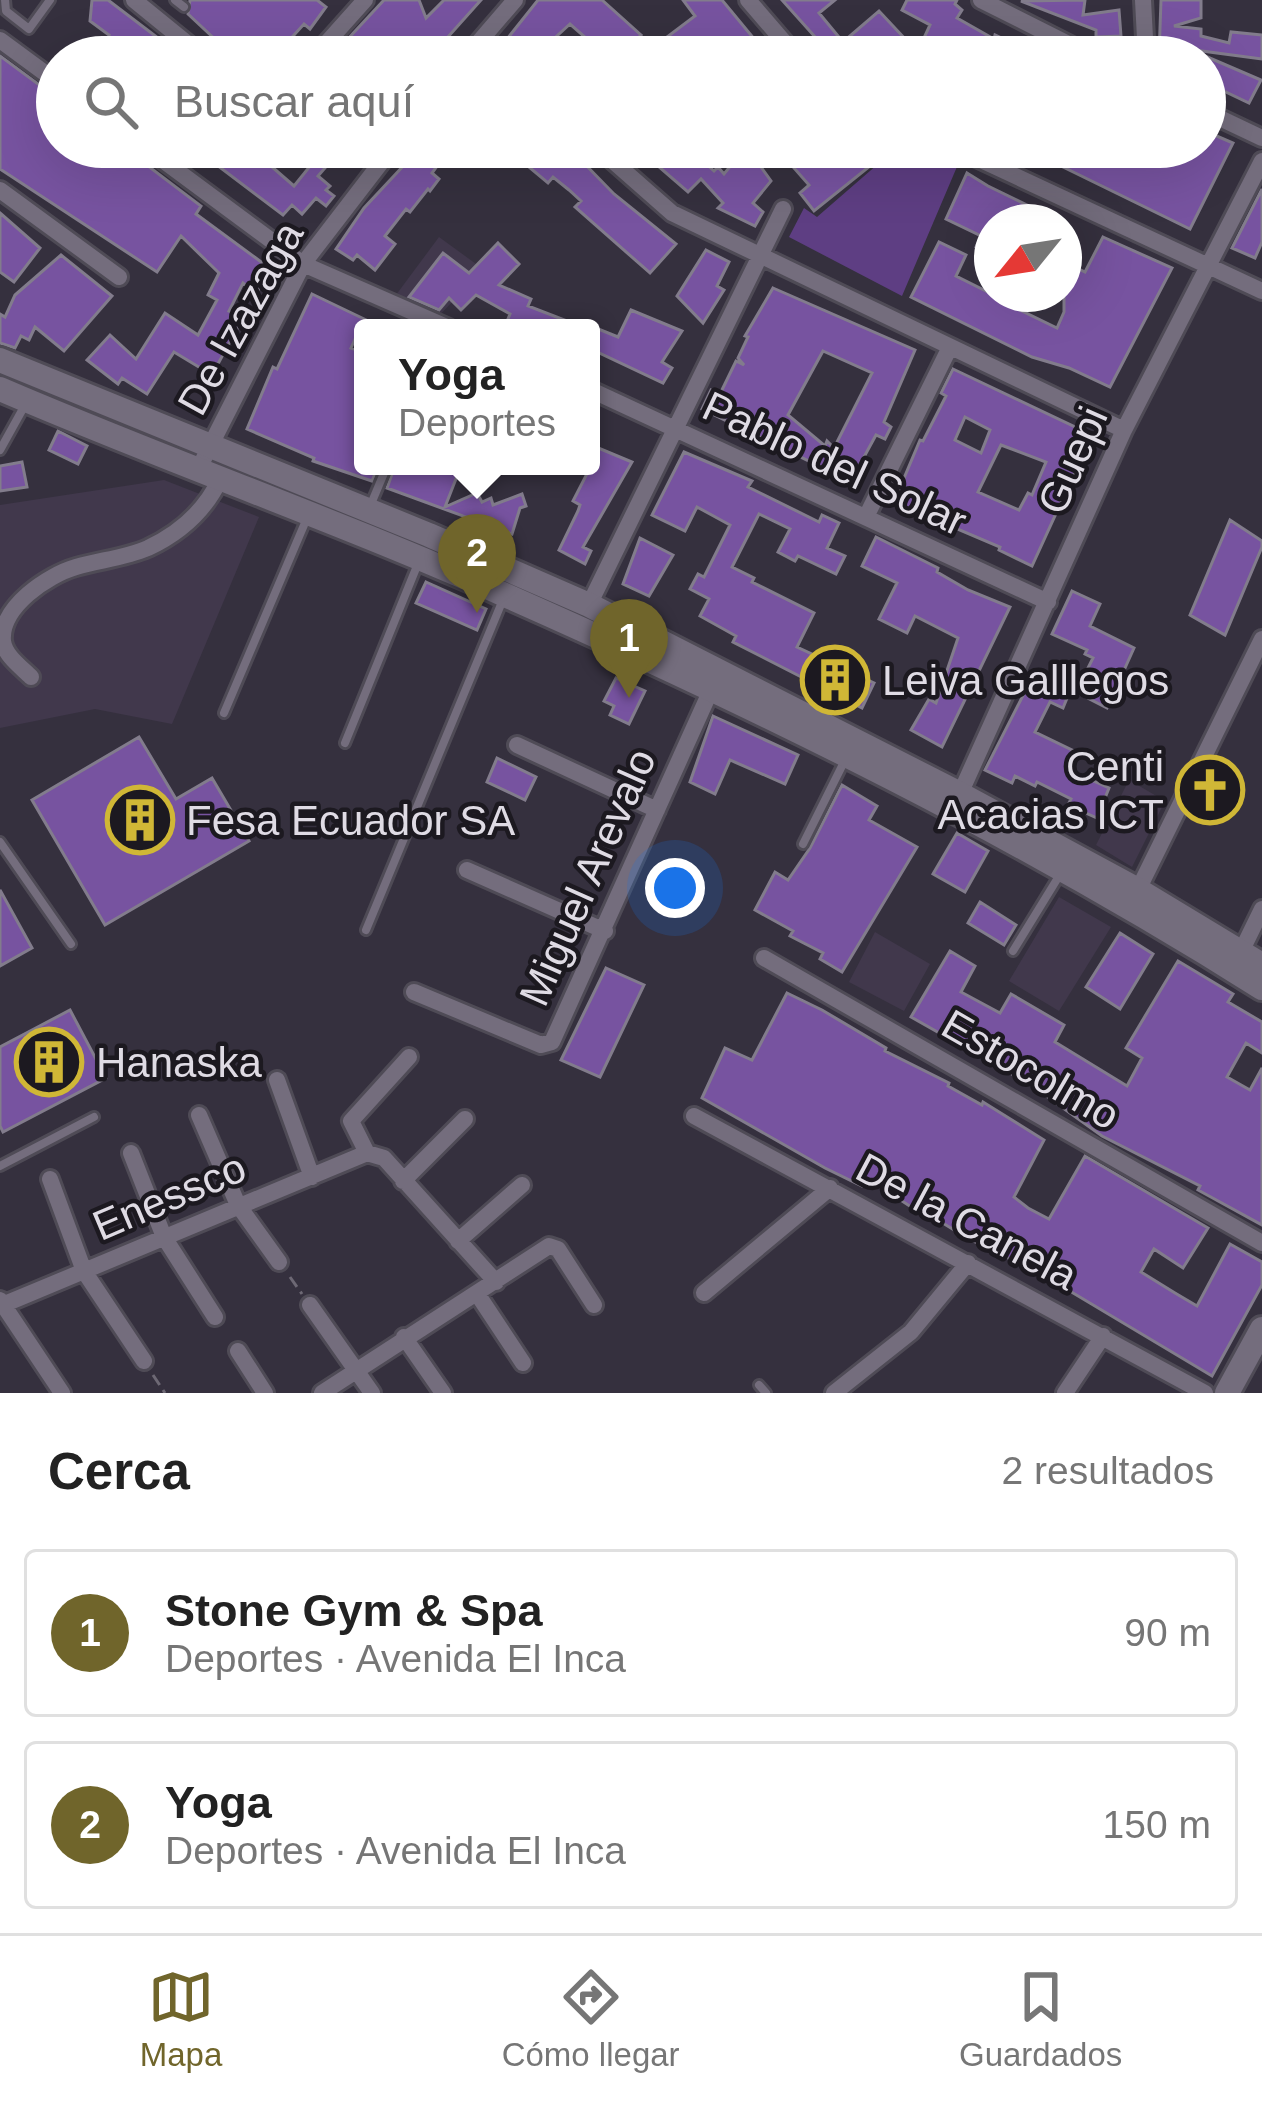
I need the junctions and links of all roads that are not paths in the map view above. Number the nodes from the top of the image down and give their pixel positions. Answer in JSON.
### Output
{"nodes":[{"id":1,"x":5,"y":0,"type":"edge"},
{"id":2,"x":50,"y":0,"type":"edge"},
{"id":3,"x":134,"y":0,"type":"edge"},
{"id":4,"x":365,"y":0,"type":"edge"},
{"id":5,"x":514,"y":0,"type":"edge"},
{"id":6,"x":748,"y":0,"type":"edge"},
{"id":7,"x":981,"y":0,"type":"edge"},
{"id":8,"x":1143,"y":0,"type":"edge"},
{"id":9,"x":179,"y":36,"type":"edge"},
{"id":10,"x":333,"y":36,"type":"edge"},
{"id":11,"x":484,"y":36,"type":"edge"},
{"id":12,"x":779,"y":36,"type":"edge"},
{"id":13,"x":1052,"y":36,"type":"edge"},
{"id":14,"x":1145,"y":36,"type":"edge"},
{"id":15,"x":0,"y":40,"type":"edge"},
{"id":16,"x":36,"y":67,"type":"edge"},
{"id":17,"x":1226,"y":121,"type":"edge"},
{"id":18,"x":1262,"y":137,"type":"edge"},
{"id":19,"x":1262,"y":161,"type":"edge"},
{"id":20,"x":173,"y":168,"type":"edge"},
{"id":21,"x":371,"y":168,"type":"edge"},
{"id":22,"x":621,"y":168,"type":"edge"},
{"id":23,"x":998,"y":168,"type":"edge"},
{"id":24,"x":0,"y":190,"type":"edge"},
{"id":25,"x":783,"y":209,"type":"dead end"},
{"id":26,"x":760,"y":254,"type":"junction"},
{"id":27,"x":303,"y":264,"type":"junction"},
{"id":28,"x":1208,"y":267,"type":"junction"},
{"id":29,"x":118,"y":277,"type":"dead end"},
{"id":30,"x":1262,"y":291,"type":"edge"},
{"id":31,"x":428,"y":319,"type":"edge"},
{"id":32,"x":950,"y":347,"type":"junction"},
{"id":33,"x":0,"y":360,"type":"edge"},
{"id":34,"x":0,"y":389,"type":"edge"},
{"id":35,"x":600,"y":394,"type":"edge"},
{"id":36,"x":27,"y":401,"type":"junction"},
{"id":37,"x":675,"y":427,"type":"junction"},
{"id":38,"x":1124,"y":430,"type":"junction"},
{"id":39,"x":0,"y":450,"type":"edge"},
{"id":40,"x":209,"y":465,"type":"junction"},
{"id":41,"x":383,"y":475,"type":"edge"},
{"id":42,"x":368,"y":511,"type":"junction"},
{"id":43,"x":308,"y":516,"type":"junction"},
{"id":44,"x":866,"y":517,"type":"junction"},
{"id":45,"x":420,"y":559,"type":"junction"},
{"id":46,"x":505,"y":595,"type":"junction"},
{"id":47,"x":1048,"y":602,"type":"junction"},
{"id":48,"x":590,"y":605,"type":"junction"},
{"id":49,"x":1262,"y":639,"type":"edge"},
{"id":50,"x":31,"y":677,"type":"dead end"},
{"id":51,"x":715,"y":680,"type":"junction"},
{"id":52,"x":224,"y":713,"type":"dead end"},
{"id":53,"x":345,"y":742,"type":"dead end"},
{"id":54,"x":518,"y":745,"type":"dead end"},
{"id":55,"x":847,"y":757,"type":"junction"},
{"id":56,"x":960,"y":794,"type":"junction"},
{"id":57,"x":657,"y":810,"type":"junction"},
{"id":58,"x":0,"y":842,"type":"edge"},
{"id":59,"x":803,"y":844,"type":"dead end"},
{"id":60,"x":467,"y":870,"type":"dead end"},
{"id":61,"x":1063,"y":870,"type":"junction"},
{"id":62,"x":1134,"y":898,"type":"junction"},
{"id":63,"x":1262,"y":910,"type":"edge"},
{"id":64,"x":365,"y":930,"type":"dead end"},
{"id":65,"x":605,"y":931,"type":"junction"},
{"id":66,"x":71,"y":944,"type":"dead end"},
{"id":67,"x":1013,"y":951,"type":"dead end"},
{"id":68,"x":764,"y":958,"type":"dead end"},
{"id":69,"x":1252,"y":959,"type":"edge"},
{"id":70,"x":1262,"y":988,"type":"edge"},
{"id":71,"x":414,"y":992,"type":"dead end"},
{"id":72,"x":409,"y":1057,"type":"dead end"},
{"id":73,"x":277,"y":1080,"type":"dead end"},
{"id":74,"x":199,"y":1115,"type":"dead end"},
{"id":75,"x":694,"y":1116,"type":"dead end"},
{"id":76,"x":94,"y":1117,"type":"dead end"},
{"id":77,"x":465,"y":1119,"type":"dead end"},
{"id":78,"x":131,"y":1153,"type":"dead end"},
{"id":79,"x":367,"y":1153,"type":"junction"},
{"id":80,"x":0,"y":1166,"type":"edge"},
{"id":81,"x":312,"y":1177,"type":"junction"},
{"id":82,"x":50,"y":1179,"type":"dead end"},
{"id":83,"x":403,"y":1181,"type":"junction"},
{"id":84,"x":522,"y":1185,"type":"dead end"},
{"id":85,"x":830,"y":1188,"type":"junction"},
{"id":86,"x":238,"y":1205,"type":"junction"},
{"id":87,"x":164,"y":1237,"type":"junction"},
{"id":88,"x":458,"y":1241,"type":"junction"},
{"id":89,"x":1262,"y":1243,"type":"edge"},
{"id":90,"x":279,"y":1262,"type":"road end"},
{"id":91,"x":968,"y":1263,"type":"junction"},
{"id":92,"x":84,"y":1271,"type":"junction"},
{"id":93,"x":496,"y":1282,"type":"junction"},
{"id":94,"x":704,"y":1293,"type":"dead end"},
{"id":95,"x":478,"y":1295,"type":"junction"},
{"id":96,"x":1,"y":1303,"type":"edge"},
{"id":97,"x":310,"y":1305,"type":"road end"},
{"id":98,"x":594,"y":1305,"type":"dead end"},
{"id":99,"x":215,"y":1317,"type":"dead end"},
{"id":100,"x":1262,"y":1329,"type":"edge"},
{"id":101,"x":1103,"y":1336,"type":"junction"},
{"id":102,"x":404,"y":1337,"type":"junction"},
{"id":103,"x":238,"y":1351,"type":"dead end"},
{"id":104,"x":143,"y":1361,"type":"road end"},
{"id":105,"x":523,"y":1363,"type":"dead end"},
{"id":106,"x":355,"y":1370,"type":"junction"},
{"id":107,"x":62,"y":1393,"type":"edge"},
{"id":108,"x":266,"y":1393,"type":"edge"},
{"id":109,"x":322,"y":1393,"type":"edge"},
{"id":110,"x":372,"y":1393,"type":"edge"},
{"id":111,"x":443,"y":1393,"type":"edge"},
{"id":112,"x":834,"y":1393,"type":"edge"},
{"id":113,"x":1065,"y":1393,"type":"edge"},
{"id":114,"x":1205,"y":1393,"type":"edge"},
{"id":115,"x":1228,"y":1393,"type":"edge"}],
"edges":[{"from":1,"to":2,"type":"lane"},
{"from":3,"to":9,"type":"street"},
{"from":4,"to":10,"type":"street"},
{"from":5,"to":11,"type":"street"},
{"from":6,"to":12,"type":"street"},
{"from":7,"to":13,"type":"street"},
{"from":8,"to":14,"type":"street"},
{"from":15,"to":16,"type":"street"},
{"from":17,"to":18,"type":"street"},
{"from":19,"to":28,"type":"street","name":"Guepi"},
{"from":20,"to":27,"type":"street"},
{"from":21,"to":27,"type":"street","name":"De Izazaga"},
{"from":22,"to":26,"type":"street"},
{"from":23,"to":28,"type":"street"},
{"from":24,"to":29,"type":"street"},
{"from":25,"to":26,"type":"street"},
{"from":26,"to":32,"type":"street"},
{"from":26,"to":37,"type":"street"},
{"from":27,"to":31,"type":"street"},
{"from":27,"to":40,"type":"street","name":"De Izazaga"},
{"from":28,"to":30,"type":"street"},
{"from":28,"to":38,"type":"street","name":"Guepi"},
{"from":32,"to":38,"type":"street"},
{"from":32,"to":44,"type":"street"},
{"from":33,"to":40,"type":"main road"},
{"from":34,"to":36,"type":"main road"},
{"from":35,"to":37,"type":"street","name":"Pablo del Solar"},
{"from":36,"to":39,"type":"lane"},
{"from":36,"to":40,"type":"main road"},
{"from":37,"to":44,"type":"street","name":"Pablo del Solar"},
{"from":37,"to":48,"type":"street"},
{"from":38,"to":47,"type":"street","name":"Guepi"},
{"from":40,"to":42,"type":"main road"},
{"from":40,"to":43,"type":"main road"},
{"from":40,"to":50,"type":"street","name":"De Izazaga"},
{"from":41,"to":42,"type":"lane"},
{"from":42,"to":48,"type":"main road"},
{"from":43,"to":45,"type":"main road"},
{"from":43,"to":52,"type":"lane"},
{"from":44,"to":47,"type":"street","name":"Pablo del Solar"},
{"from":45,"to":46,"type":"main road"},
{"from":45,"to":53,"type":"lane"},
{"from":46,"to":51,"type":"main road"},
{"from":46,"to":64,"type":"lane"},
{"from":47,"to":56,"type":"street","name":"Guepi"},
{"from":48,"to":51,"type":"main road"},
{"from":49,"to":62,"type":"street"},
{"from":51,"to":55,"type":"main road"},
{"from":51,"to":56,"type":"main road"},
{"from":51,"to":57,"type":"street","name":"Miguel Arevalo"},
{"from":54,"to":57,"type":"street"},
{"from":55,"to":59,"type":"lane"},
{"from":55,"to":61,"type":"main road"},
{"from":56,"to":62,"type":"main road"},
{"from":57,"to":65,"type":"street","name":"Miguel Arevalo"},
{"from":58,"to":66,"type":"lane"},
{"from":60,"to":65,"type":"street"},
{"from":61,"to":62,"type":"main road"},
{"from":61,"to":67,"type":"lane"},
{"from":62,"to":69,"type":"main road"},
{"from":62,"to":70,"type":"main road"},
{"from":63,"to":69,"type":"street"},
{"from":65,"to":71,"type":"street","name":"Miguel Arevalo"},
{"from":68,"to":89,"type":"street","name":"Estocolmo"},
{"from":72,"to":79,"type":"street"},
{"from":73,"to":81,"type":"street"},
{"from":74,"to":86,"type":"street"},
{"from":75,"to":85,"type":"street","name":"De la Canela"},
{"from":76,"to":80,"type":"lane"},
{"from":77,"to":83,"type":"street"},
{"from":78,"to":87,"type":"street"},
{"from":79,"to":81,"type":"street","name":"Enessco"},
{"from":79,"to":83,"type":"street"},
{"from":81,"to":86,"type":"street","name":"Enessco"},
{"from":82,"to":92,"type":"street"},
{"from":83,"to":88,"type":"street"},
{"from":84,"to":88,"type":"street"},
{"from":85,"to":91,"type":"street","name":"De la Canela"},
{"from":85,"to":94,"type":"street"},
{"from":86,"to":87,"type":"street","name":"Enessco"},
{"from":86,"to":90,"type":"street"},
{"from":87,"to":92,"type":"street","name":"Enessco"},
{"from":87,"to":99,"type":"street"},
{"from":88,"to":93,"type":"street"},
{"from":91,"to":101,"type":"street","name":"De la Canela"},
{"from":91,"to":112,"type":"street"},
{"from":92,"to":96,"type":"street","name":"Enessco"},
{"from":92,"to":104,"type":"street"},
{"from":93,"to":95,"type":"street"},
{"from":93,"to":98,"type":"street"},
{"from":95,"to":102,"type":"street"},
{"from":95,"to":105,"type":"street"},
{"from":96,"to":107,"type":"street"},
{"from":97,"to":106,"type":"street"},
{"from":100,"to":115,"type":"main road"},
{"from":101,"to":113,"type":"street"},
{"from":101,"to":114,"type":"street","name":"De la Canela"},
{"from":102,"to":106,"type":"street"},
{"from":102,"to":111,"type":"street"},
{"from":103,"to":108,"type":"street"},
{"from":106,"to":109,"type":"street"},
{"from":106,"to":110,"type":"street"}]}
